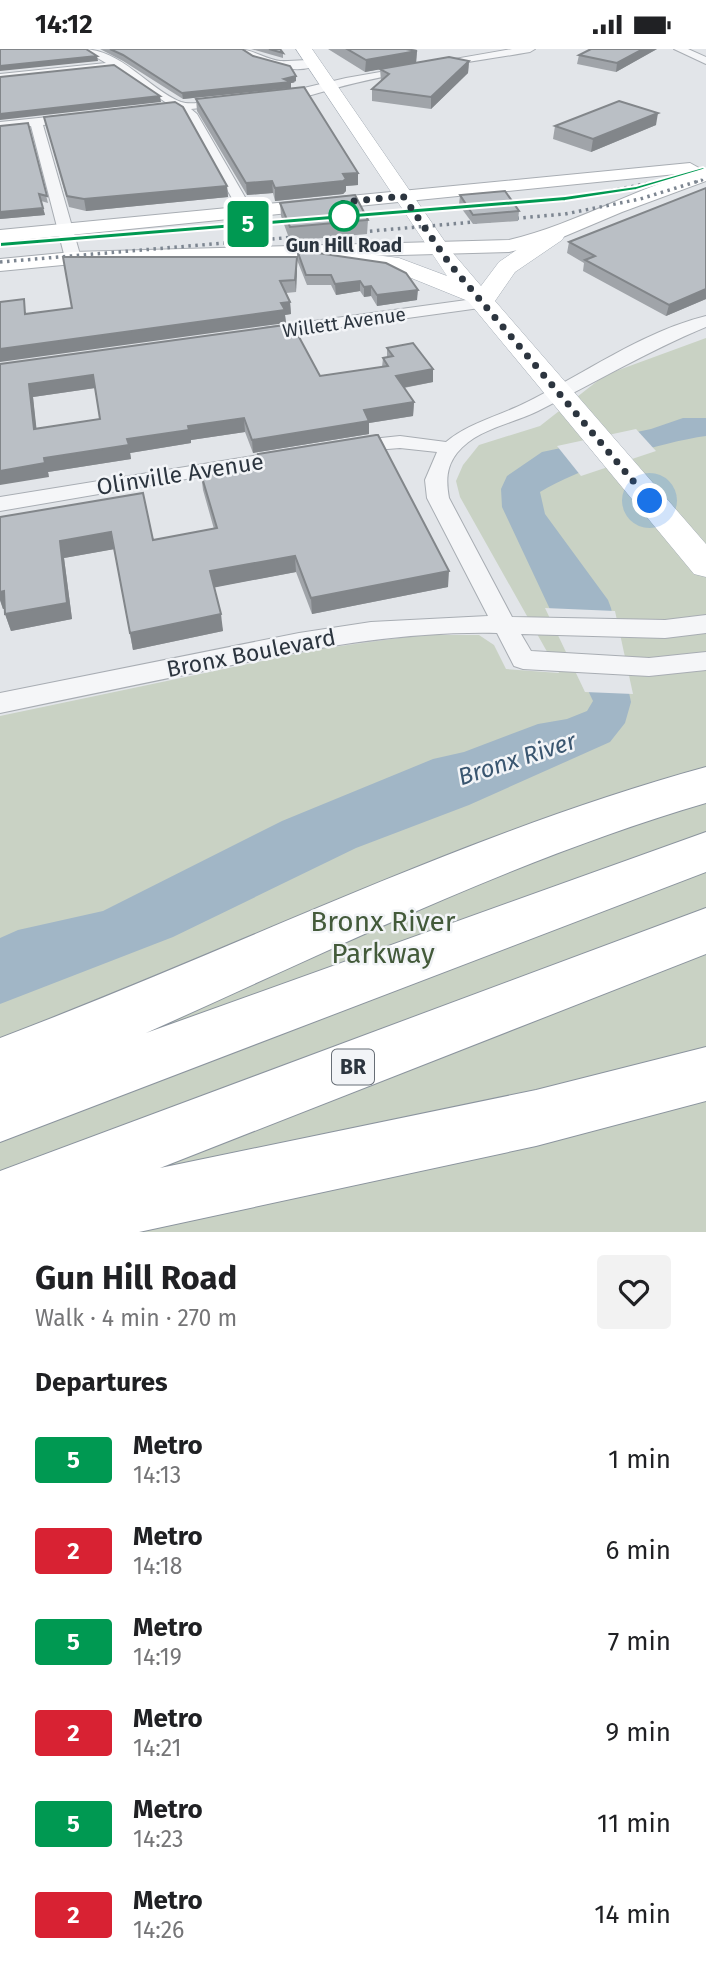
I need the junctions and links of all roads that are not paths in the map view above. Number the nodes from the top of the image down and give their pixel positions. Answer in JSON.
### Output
{"nodes":[{"id":1,"x":87,"y":49,"type":"edge"},
{"id":2,"x":242,"y":49,"type":"edge"},
{"id":3,"x":304,"y":49,"type":"edge"},
{"id":4,"x":530,"y":49,"type":"edge"},
{"id":5,"x":679,"y":49,"type":"edge"},
{"id":6,"x":706,"y":61,"type":"edge"},
{"id":7,"x":313,"y":64,"type":"junction"},
{"id":8,"x":118,"y":65,"type":"junction"},
{"id":9,"x":0,"y":77,"type":"edge"},
{"id":10,"x":328,"y":87,"type":"junction"},
{"id":11,"x":182,"y":106,"type":"junction"},
{"id":12,"x":129,"y":112,"type":"edge"},
{"id":13,"x":89,"y":116,"type":"edge"},
{"id":14,"x":36,"y":122,"type":"junction"},
{"id":15,"x":0,"y":126,"type":"edge"},
{"id":16,"x":706,"y":166,"type":"edge"},
{"id":17,"x":621,"y":175,"type":"junction"},
{"id":18,"x":706,"y":175,"type":"edge"},
{"id":19,"x":657,"y":193,"type":"junction"},
{"id":20,"x":403,"y":196,"type":"junction"},
{"id":21,"x":246,"y":211,"type":"junction"},
{"id":22,"x":66,"y":229,"type":"junction"},
{"id":23,"x":554,"y":235,"type":"junction"},
{"id":24,"x":0,"y":236,"type":"edge"},
{"id":25,"x":438,"y":249,"type":"junction"},
{"id":26,"x":311,"y":254,"type":"junction"},
{"id":27,"x":73,"y":258,"type":"junction"},
{"id":28,"x":0,"y":265,"type":"edge"},
{"id":29,"x":479,"y":300,"type":"junction"},
{"id":30,"x":705,"y":322,"type":"edge"},
{"id":31,"x":240,"y":337,"type":"edge"},
{"id":32,"x":556,"y":392,"type":"junction"},
{"id":33,"x":450,"y":448,"type":"junction"},
{"id":34,"x":332,"y":449,"type":"edge"},
{"id":35,"x":305,"y":454,"type":"edge"},
{"id":36,"x":0,"y":504,"type":"edge"},
{"id":37,"x":706,"y":566,"type":"edge"},
{"id":38,"x":505,"y":624,"type":"junction"},
{"id":39,"x":706,"y":624,"type":"edge"},
{"id":40,"x":706,"y":661,"type":"edge"},
{"id":41,"x":0,"y":703,"type":"edge"},
{"id":42,"x":706,"y":785,"type":"edge"},
{"id":43,"x":706,"y":852,"type":"edge"},
{"id":44,"x":706,"y":931,"type":"edge"},
{"id":45,"x":0,"y":1065,"type":"edge"},
{"id":46,"x":706,"y":1074,"type":"edge"},
{"id":47,"x":0,"y":1114,"type":"edge"},
{"id":48,"x":0,"y":1201,"type":"edge"},
{"id":49,"x":22,"y":1232,"type":"edge"}],
"edges":[{"from":1,"to":8,"type":"street"},
{"from":2,"to":7,"type":"street"},
{"from":3,"to":7,"type":"main road"},
{"from":4,"to":10,"type":"street"},
{"from":5,"to":6,"type":"street"},
{"from":7,"to":10,"type":"main road"},
{"from":8,"to":9,"type":"street"},
{"from":8,"to":11,"type":"street"},
{"from":10,"to":11,"type":"street"},
{"from":10,"to":20,"type":"main road"},
{"from":11,"to":12,"type":"street"},
{"from":11,"to":21,"type":"street"},
{"from":13,"to":14,"type":"street"},
{"from":14,"to":15,"type":"street"},
{"from":14,"to":22,"type":"street"},
{"from":16,"to":17,"type":"main road"},
{"from":17,"to":19,"type":"main road"},
{"from":17,"to":20,"type":"main road"},
{"from":18,"to":19,"type":"main road"},
{"from":19,"to":23,"type":"main road"},
{"from":20,"to":21,"type":"main road"},
{"from":20,"to":25,"type":"main road"},
{"from":21,"to":22,"type":"main road"},
{"from":22,"to":24,"type":"main road"},
{"from":22,"to":27,"type":"street"},
{"from":23,"to":25,"type":"main road"},
{"from":23,"to":29,"type":"main road"},
{"from":25,"to":26,"type":"main road"},
{"from":25,"to":29,"type":"main road"},
{"from":26,"to":27,"type":"main road"},
{"from":26,"to":29,"type":"main road"},
{"from":27,"to":28,"type":"main road"},
{"from":29,"to":31,"type":"street","name":"Willett Avenue"},
{"from":29,"to":32,"type":"main road"},
{"from":30,"to":32,"type":"street"},
{"from":32,"to":33,"type":"street"},
{"from":32,"to":37,"type":"main road"},
{"from":33,"to":34,"type":"street"},
{"from":33,"to":38,"type":"street"},
{"from":35,"to":36,"type":"street","name":"Olinville Avenue"},
{"from":38,"to":39,"type":"street","name":"Bronx Boulevard"},
{"from":38,"to":40,"type":"street"},
{"from":38,"to":41,"type":"street","name":"Bronx Boulevard"},
{"from":42,"to":45,"type":"highway"},
{"from":43,"to":47,"type":"highway"},
{"from":44,"to":48,"type":"highway","number":"BR"},
{"from":46,"to":49,"type":"highway"}]}
